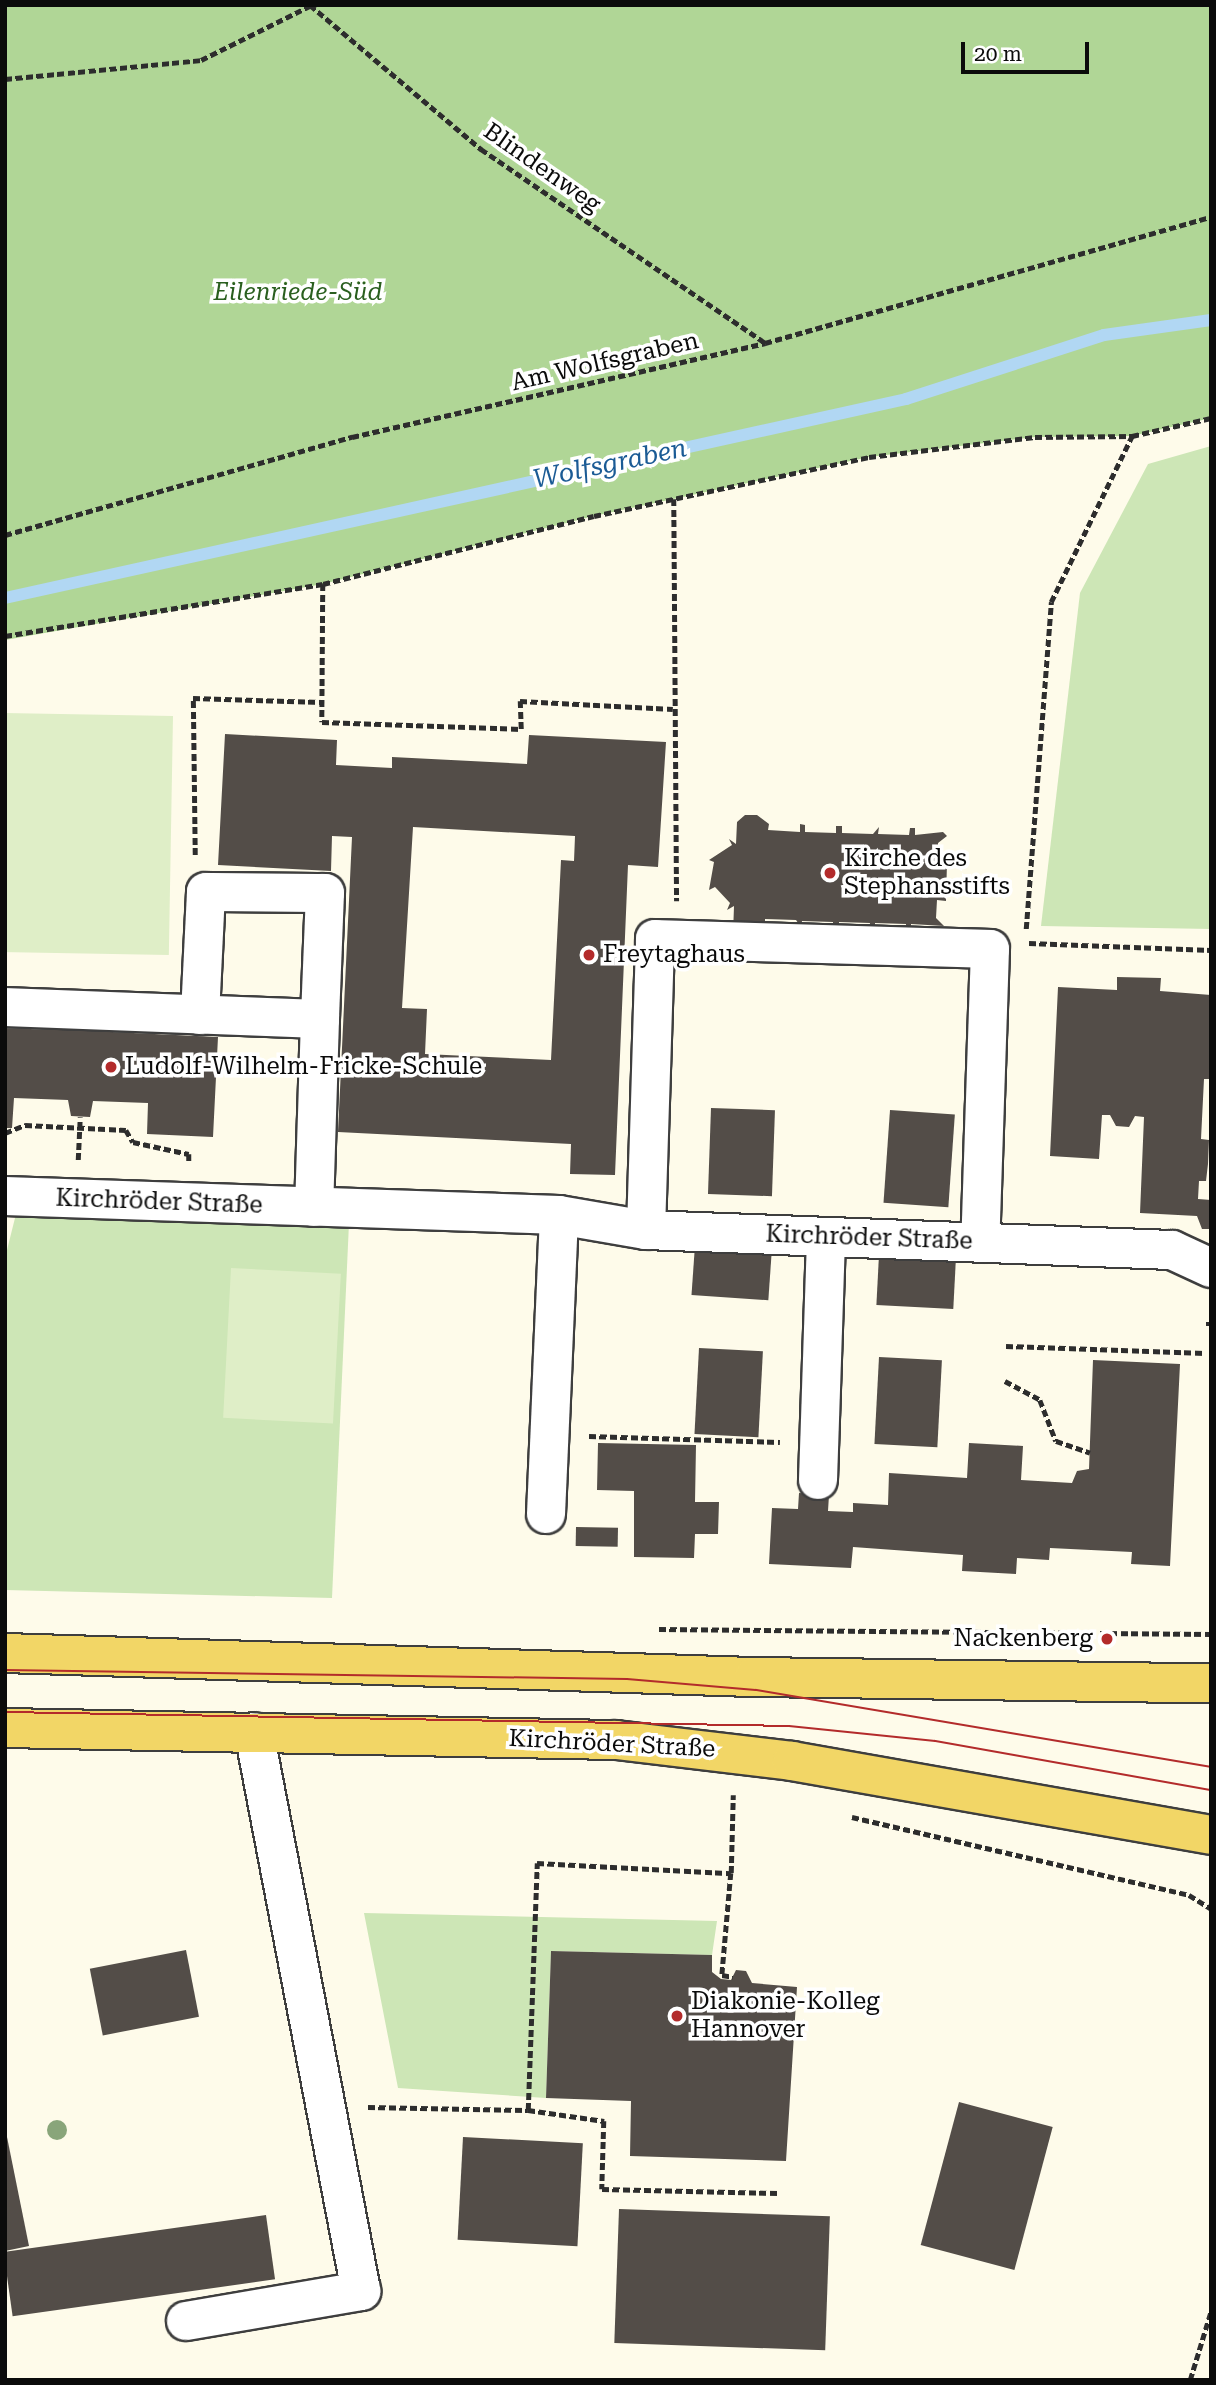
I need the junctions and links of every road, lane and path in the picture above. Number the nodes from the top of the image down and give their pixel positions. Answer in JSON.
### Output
{"nodes":[{"id":1,"x":311,"y":5,"type":"edge"},
{"id":2,"x":5,"y":79,"type":"edge"},
{"id":3,"x":1211,"y":217,"type":"edge"},
{"id":4,"x":765,"y":343,"type":"junction"},
{"id":5,"x":1211,"y":418,"type":"edge"},
{"id":6,"x":1132,"y":436,"type":"junction"},
{"id":7,"x":674,"y":499,"type":"junction"},
{"id":8,"x":5,"y":535,"type":"edge"},
{"id":9,"x":323,"y":584,"type":"junction"},
{"id":10,"x":5,"y":636,"type":"edge"},
{"id":11,"x":322,"y":702,"type":"junction"},
{"id":12,"x":673,"y":709,"type":"junction"},
{"id":13,"x":206,"y":892,"type":"junction"},
{"id":14,"x":677,"y":940,"type":"junction"},
{"id":15,"x":1211,"y":950,"type":"edge"},
{"id":16,"x":5,"y":1007,"type":"edge"},
{"id":17,"x":200,"y":1015,"type":"junction"},
{"id":18,"x":320,"y":1019,"type":"junction"},
{"id":19,"x":5,"y":1133,"type":"edge"},
{"id":20,"x":5,"y":1196,"type":"edge"},
{"id":21,"x":189,"y":1203,"type":"junction"},
{"id":22,"x":314,"y":1207,"type":"junction"},
{"id":23,"x":559,"y":1215,"type":"junction"},
{"id":24,"x":646,"y":1230,"type":"junction"},
{"id":25,"x":826,"y":1237,"type":"junction"},
{"id":26,"x":981,"y":1243,"type":"junction"},
{"id":27,"x":1211,"y":1268,"type":"edge"},
{"id":28,"x":1006,"y":1346,"type":"dead end"},
{"id":29,"x":1205,"y":1353,"type":"dead end"},
{"id":30,"x":1005,"y":1381,"type":"dead end"},
{"id":31,"x":550,"y":1434,"type":"junction"},
{"id":32,"x":1090,"y":1453,"type":"dead end"},
{"id":33,"x":819,"y":1462,"type":"joint"},
{"id":34,"x":546,"y":1514,"type":"dead end"},
{"id":35,"x":5,"y":1653,"type":"edge"},
{"id":36,"x":1211,"y":1683,"type":"edge"},
{"id":37,"x":5,"y":1728,"type":"edge"},
{"id":38,"x":254,"y":1732,"type":"junction"},
{"id":39,"x":722,"y":1788,"type":"dead end"},
{"id":40,"x":734,"y":1789,"type":"junction"},
{"id":41,"x":747,"y":1793,"type":"dead end"},
{"id":42,"x":841,"y":1814,"type":"dead end"},
{"id":43,"x":1165,"y":1829,"type":"junction"},
{"id":44,"x":1211,"y":1835,"type":"edge"},
{"id":45,"x":1211,"y":1864,"type":"edge"},
{"id":46,"x":731,"y":1873,"type":"junction"},
{"id":47,"x":1211,"y":1909,"type":"edge"},
{"id":48,"x":733,"y":1977,"type":"dead end"},
{"id":49,"x":329,"y":2106,"type":"junction"},
{"id":50,"x":528,"y":2110,"type":"junction"},
{"id":51,"x":779,"y":2193,"type":"dead end"},
{"id":52,"x":1211,"y":2311,"type":"edge"},
{"id":53,"x":186,"y":2321,"type":"dead end"},
{"id":54,"x":1190,"y":2380,"type":"edge"}],
"edges":[{"from":1,"to":2,"type":"path"},
{"from":1,"to":4,"type":"path","name":"Blindenweg"},
{"from":3,"to":4,"type":"path","name":"Am Wolfsgraben"},
{"from":4,"to":8,"type":"path","name":"Am Wolfsgraben"},
{"from":5,"to":6,"type":"path"},
{"from":6,"to":7,"type":"path"},
{"from":6,"to":15,"type":"path"},
{"from":7,"to":9,"type":"path"},
{"from":7,"to":12,"type":"path"},
{"from":9,"to":10,"type":"path"},
{"from":9,"to":11,"type":"path"},
{"from":11,"to":12,"type":"path"},
{"from":11,"to":13,"type":"path"},
{"from":12,"to":14,"type":"path"},
{"from":13,"to":17,"type":"street"},
{"from":13,"to":18,"type":"street"},
{"from":14,"to":24,"type":"street"},
{"from":14,"to":26,"type":"street"},
{"from":16,"to":17,"type":"street"},
{"from":17,"to":18,"type":"street"},
{"from":18,"to":22,"type":"street"},
{"from":19,"to":21,"type":"path"},
{"from":20,"to":21,"type":"street","name":"Kirchröder Straße"},
{"from":21,"to":22,"type":"street","name":"Kirchröder Straße"},
{"from":22,"to":23,"type":"street","name":"Kirchröder Straße"},
{"from":23,"to":24,"type":"street","name":"Kirchröder Straße"},
{"from":23,"to":31,"type":"street"},
{"from":24,"to":25,"type":"street","name":"Kirchröder Straße"},
{"from":25,"to":26,"type":"street","name":"Kirchröder Straße"},
{"from":25,"to":33,"type":"street"},
{"from":26,"to":27,"type":"street","name":"Kirchröder Straße"},
{"from":28,"to":29,"type":"path"},
{"from":30,"to":32,"type":"path"},
{"from":31,"to":33,"type":"path"},
{"from":31,"to":34,"type":"street"},
{"from":35,"to":36,"type":"main road"},
{"from":37,"to":38,"type":"main road","name":"Kirchröder Straße"},
{"from":38,"to":43,"type":"main road","name":"Kirchröder Straße"},
{"from":38,"to":49,"type":"street"},
{"from":39,"to":40,"type":"path"},
{"from":40,"to":41,"type":"path"},
{"from":40,"to":46,"type":"path"},
{"from":42,"to":47,"type":"path"},
{"from":43,"to":44,"type":"main road","name":"Kirchröder Straße"},
{"from":43,"to":45,"type":"main road"},
{"from":46,"to":48,"type":"path"},
{"from":46,"to":50,"type":"path"},
{"from":49,"to":50,"type":"path"},
{"from":49,"to":53,"type":"street"},
{"from":50,"to":51,"type":"path"},
{"from":52,"to":54,"type":"path"}]}
